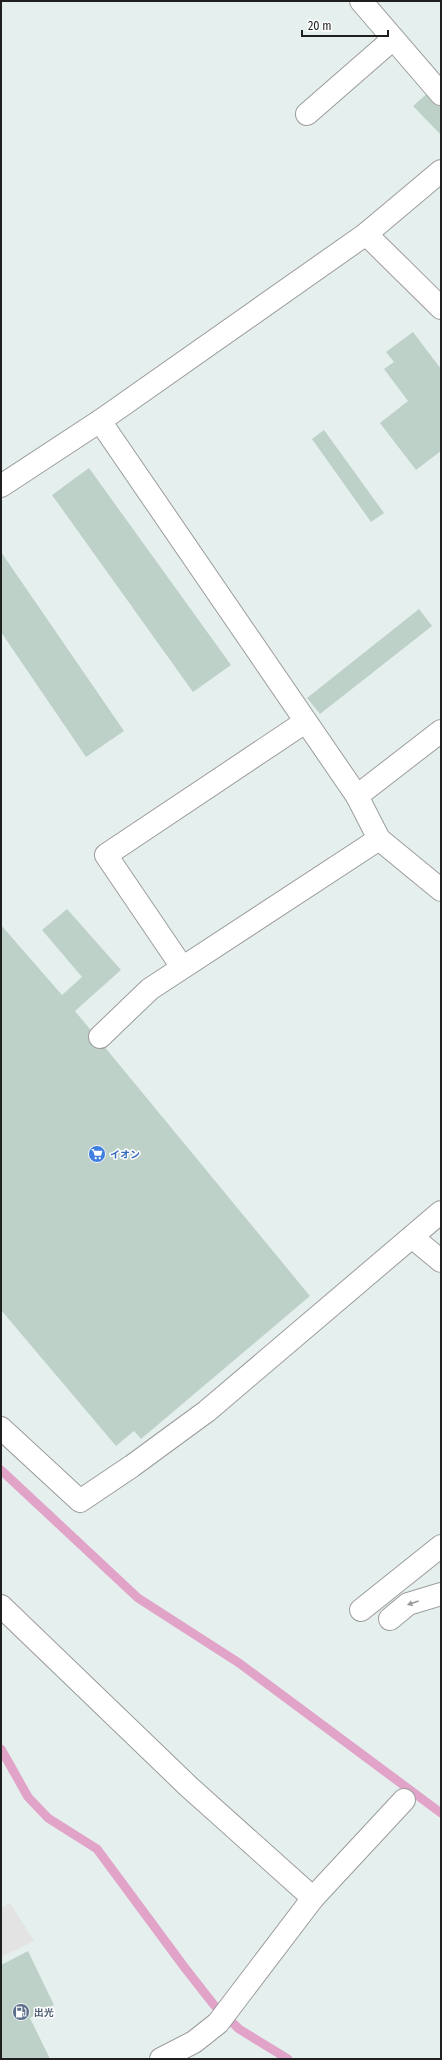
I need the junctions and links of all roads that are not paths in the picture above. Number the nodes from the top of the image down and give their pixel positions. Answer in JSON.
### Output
{"nodes":[{"id":1,"x":361,"y":1,"type":"edge"},
{"id":2,"x":393,"y":39,"type":"junction"},
{"id":3,"x":441,"y":94,"type":"edge"},
{"id":4,"x":307,"y":114,"type":"dead end"},
{"id":5,"x":441,"y":171,"type":"edge"},
{"id":6,"x":366,"y":234,"type":"junction"},
{"id":7,"x":441,"y":308,"type":"edge"},
{"id":8,"x":100,"y":421,"type":"junction"},
{"id":9,"x":1,"y":486,"type":"edge"},
{"id":10,"x":305,"y":722,"type":"junction"},
{"id":11,"x":441,"y":731,"type":"edge"},
{"id":12,"x":357,"y":796,"type":"junction"},
{"id":13,"x":379,"y":838,"type":"junction"},
{"id":14,"x":441,"y":889,"type":"edge"},
{"id":15,"x":182,"y":967,"type":"junction"},
{"id":16,"x":100,"y":1037,"type":"dead end"},
{"id":17,"x":441,"y":1212,"type":"edge"},
{"id":18,"x":412,"y":1237,"type":"junction"},
{"id":19,"x":441,"y":1261,"type":"edge"},
{"id":20,"x":1,"y":1428,"type":"edge"},
{"id":21,"x":441,"y":1546,"type":"edge"},
{"id":22,"x":441,"y":1594,"type":"edge"},
{"id":23,"x":1,"y":1606,"type":"edge"},
{"id":24,"x":361,"y":1610,"type":"dead end"},
{"id":25,"x":390,"y":1619,"type":"dead end"},
{"id":26,"x":404,"y":1800,"type":"dead end"},
{"id":27,"x":313,"y":1898,"type":"junction"},
{"id":28,"x":161,"y":2059,"type":"edge"}],
"edges":[{"from":1,"to":2,"type":"street"},
{"from":2,"to":3,"type":"street"},
{"from":2,"to":4,"type":"street"},
{"from":5,"to":6,"type":"street"},
{"from":6,"to":7,"type":"street"},
{"from":6,"to":8,"type":"street"},
{"from":8,"to":9,"type":"street"},
{"from":8,"to":10,"type":"street"},
{"from":10,"to":12,"type":"street"},
{"from":10,"to":15,"type":"street"},
{"from":11,"to":12,"type":"street"},
{"from":12,"to":13,"type":"street"},
{"from":13,"to":14,"type":"street"},
{"from":13,"to":15,"type":"street"},
{"from":15,"to":16,"type":"street"},
{"from":17,"to":18,"type":"street"},
{"from":18,"to":19,"type":"street"},
{"from":18,"to":20,"type":"street"},
{"from":21,"to":24,"type":"street"},
{"from":22,"to":25,"type":"street","one_way":true},
{"from":23,"to":27,"type":"street"},
{"from":26,"to":27,"type":"street"},
{"from":27,"to":28,"type":"street"}]}
